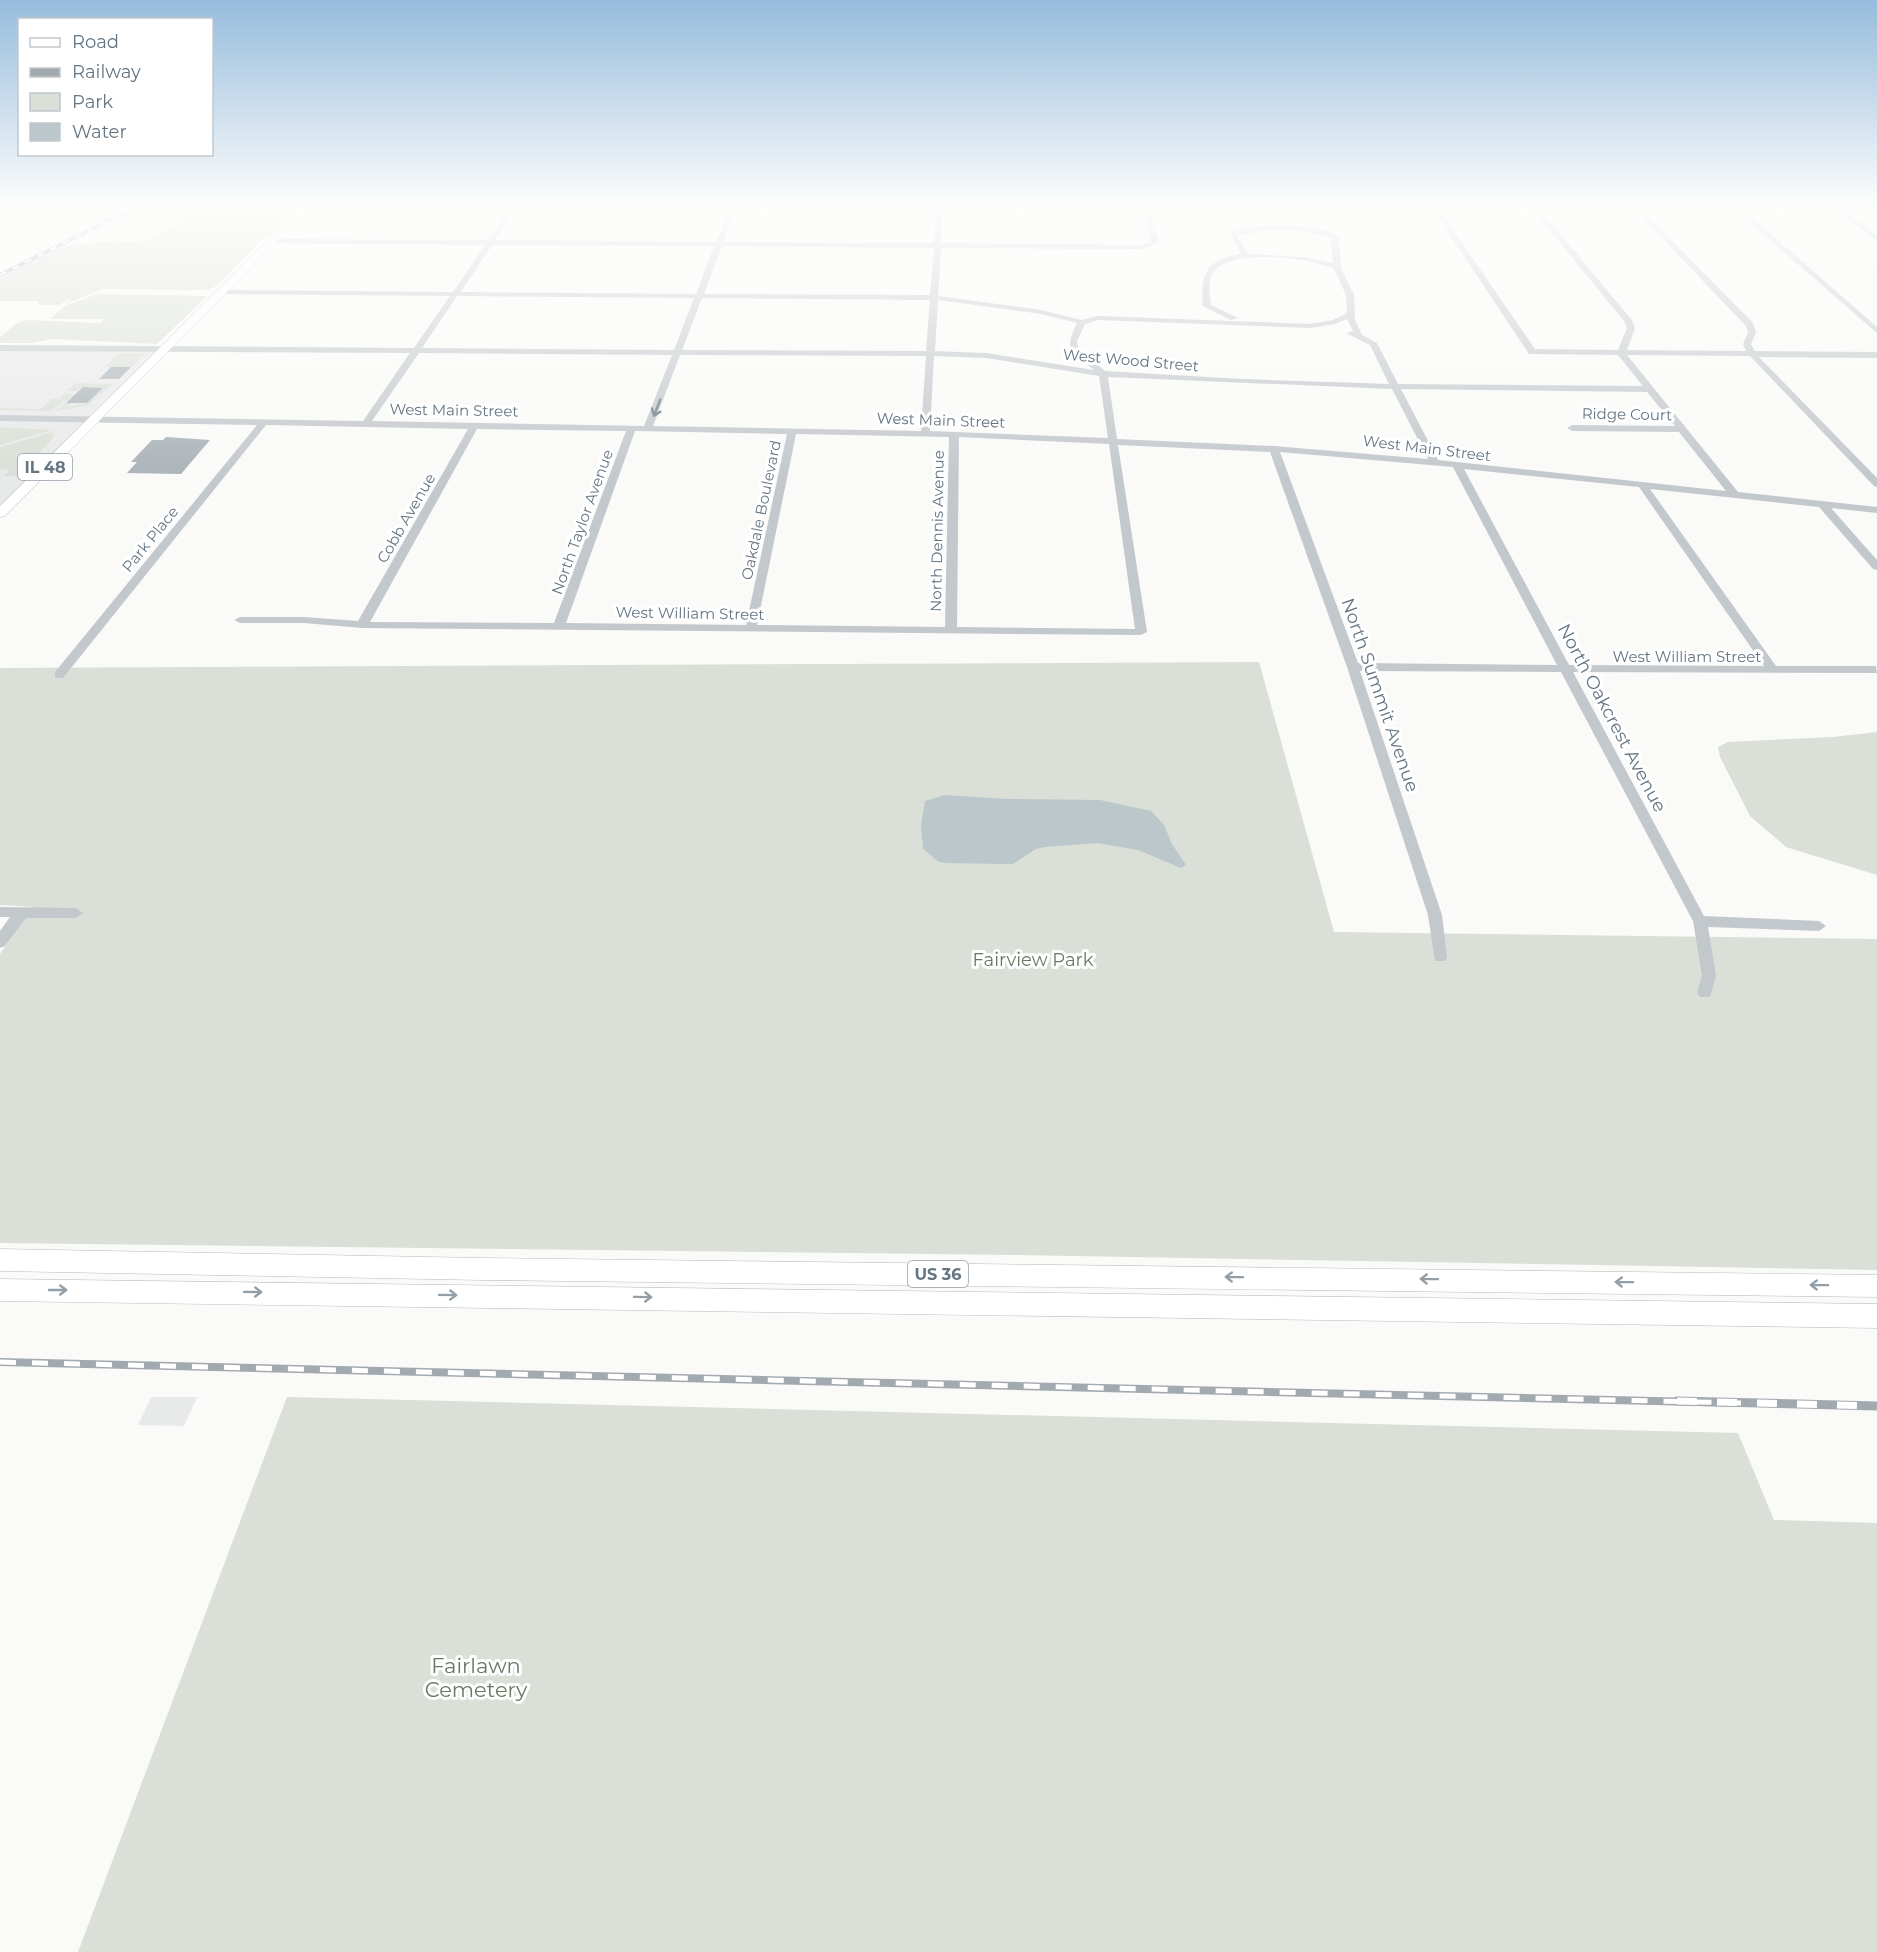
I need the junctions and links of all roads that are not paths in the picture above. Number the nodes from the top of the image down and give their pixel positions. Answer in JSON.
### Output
{"nodes":[{"id":1,"x":216,"y":296,"type":"edge"},
{"id":2,"x":452,"y":296,"type":"edge"},
{"id":3,"x":698,"y":296,"type":"edge"},
{"id":4,"x":709,"y":296,"type":"edge"},
{"id":5,"x":1205,"y":296,"type":"edge"},
{"id":6,"x":1350,"y":296,"type":"edge"},
{"id":7,"x":1494,"y":296,"type":"edge"},
{"id":8,"x":1608,"y":296,"type":"edge"},
{"id":9,"x":1722,"y":296,"type":"edge"},
{"id":10,"x":1837,"y":296,"type":"edge"},
{"id":11,"x":935,"y":298,"type":"junction"},
{"id":12,"x":1207,"y":306,"type":"junction"},
{"id":13,"x":1350,"y":315,"type":"junction"},
{"id":14,"x":1185,"y":321,"type":"junction"},
{"id":15,"x":1082,"y":322,"type":"junction"},
{"id":16,"x":1251,"y":322,"type":"junction"},
{"id":17,"x":1310,"y":326,"type":"junction"},
{"id":18,"x":1877,"y":331,"type":"edge"},
{"id":19,"x":1359,"y":334,"type":"junction"},
{"id":20,"x":0,"y":348,"type":"edge"},
{"id":21,"x":163,"y":349,"type":"junction"},
{"id":22,"x":415,"y":351,"type":"junction"},
{"id":23,"x":678,"y":352,"type":"junction"},
{"id":24,"x":931,"y":354,"type":"junction"},
{"id":25,"x":1621,"y":354,"type":"junction"},
{"id":26,"x":1752,"y":354,"type":"junction"},
{"id":27,"x":1877,"y":354,"type":"edge"},
{"id":28,"x":1865,"y":355,"type":"junction"},
{"id":29,"x":1877,"y":365,"type":"edge"},
{"id":30,"x":1103,"y":374,"type":"junction"},
{"id":31,"x":1398,"y":388,"type":"junction"},
{"id":32,"x":1648,"y":389,"type":"junction"},
{"id":33,"x":0,"y":418,"type":"edge"},
{"id":34,"x":91,"y":420,"type":"junction"},
{"id":35,"x":264,"y":422,"type":"junction"},
{"id":36,"x":366,"y":424,"type":"junction"},
{"id":37,"x":475,"y":425,"type":"junction"},
{"id":38,"x":633,"y":428,"type":"junction"},
{"id":39,"x":648,"y":428,"type":"junction"},
{"id":40,"x":1572,"y":428,"type":"dead end"},
{"id":41,"x":1681,"y":429,"type":"junction"},
{"id":42,"x":792,"y":431,"type":"junction"},
{"id":43,"x":925,"y":434,"type":"junction"},
{"id":44,"x":954,"y":434,"type":"junction"},
{"id":45,"x":1114,"y":442,"type":"junction"},
{"id":46,"x":1274,"y":449,"type":"junction"},
{"id":47,"x":1435,"y":464,"type":"junction"},
{"id":48,"x":1458,"y":467,"type":"junction"},
{"id":49,"x":1877,"y":484,"type":"edge"},
{"id":50,"x":1644,"y":487,"type":"junction"},
{"id":51,"x":1735,"y":495,"type":"junction"},
{"id":52,"x":1822,"y":504,"type":"junction"},
{"id":53,"x":1877,"y":510,"type":"edge"},
{"id":54,"x":0,"y":513,"type":"edge"},
{"id":55,"x":1877,"y":567,"type":"edge"},
{"id":56,"x":240,"y":620,"type":"dead end"},
{"id":57,"x":362,"y":625,"type":"junction"},
{"id":58,"x":559,"y":626,"type":"junction"},
{"id":59,"x":751,"y":629,"type":"junction"},
{"id":60,"x":951,"y":629,"type":"junction"},
{"id":61,"x":1353,"y":667,"type":"junction"},
{"id":62,"x":1567,"y":670,"type":"junction"},
{"id":63,"x":1876,"y":670,"type":"edge"},
{"id":64,"x":1774,"y":671,"type":"junction"},
{"id":65,"x":59,"y":675,"type":"dead end"},
{"id":66,"x":0,"y":912,"type":"edge"},
{"id":67,"x":22,"y":912,"type":"junction"},
{"id":68,"x":76,"y":913,"type":"dead end"},
{"id":69,"x":1700,"y":921,"type":"junction"},
{"id":70,"x":1819,"y":926,"type":"dead end"},
{"id":71,"x":0,"y":942,"type":"edge"},
{"id":72,"x":1440,"y":957,"type":"dead end"},
{"id":73,"x":1705,"y":993,"type":"dead end"},
{"id":74,"x":0,"y":1260,"type":"edge"},
{"id":75,"x":1877,"y":1286,"type":"edge"},
{"id":76,"x":0,"y":1290,"type":"edge"},
{"id":77,"x":1877,"y":1316,"type":"edge"}],
"edges":[{"from":1,"to":21,"type":"main road","number":"IL 48"},
{"from":2,"to":22,"type":"street"},
{"from":3,"to":23,"type":"street"},
{"from":4,"to":11,"type":"street"},
{"from":5,"to":12,"type":"street"},
{"from":6,"to":13,"type":"street"},
{"from":7,"to":25,"type":"street"},
{"from":8,"to":25,"type":"street"},
{"from":9,"to":26,"type":"street"},
{"from":10,"to":18,"type":"street"},
{"from":11,"to":15,"type":"street"},
{"from":11,"to":24,"type":"street"},
{"from":12,"to":14,"type":"street"},
{"from":12,"to":16,"type":"street"},
{"from":13,"to":17,"type":"street"},
{"from":13,"to":19,"type":"street"},
{"from":14,"to":15,"type":"street"},
{"from":14,"to":16,"type":"street"},
{"from":15,"to":30,"type":"street"},
{"from":16,"to":17,"type":"street"},
{"from":17,"to":19,"type":"street"},
{"from":19,"to":31,"type":"street"},
{"from":20,"to":21,"type":"street","name":"West Wood Street"},
{"from":21,"to":22,"type":"street","name":"West Wood Street"},
{"from":21,"to":34,"type":"main road","number":"IL 48"},
{"from":22,"to":23,"type":"street","name":"West Wood Street"},
{"from":22,"to":36,"type":"street"},
{"from":23,"to":24,"type":"street","name":"West Wood Street"},
{"from":23,"to":39,"type":"street","one_way":true},
{"from":24,"to":30,"type":"street","name":"West Wood Street"},
{"from":24,"to":43,"type":"street"},
{"from":25,"to":26,"type":"street"},
{"from":25,"to":32,"type":"street"},
{"from":26,"to":28,"type":"street"},
{"from":26,"to":49,"type":"street"},
{"from":27,"to":28,"type":"street"},
{"from":28,"to":29,"type":"street"},
{"from":30,"to":31,"type":"street","name":"West Wood Street"},
{"from":30,"to":45,"type":"street"},
{"from":31,"to":32,"type":"street","name":"West Wood Street"},
{"from":31,"to":47,"type":"street"},
{"from":32,"to":41,"type":"street"},
{"from":33,"to":34,"type":"street","name":"West Main Street"},
{"from":34,"to":35,"type":"street","name":"West Main Street"},
{"from":34,"to":54,"type":"main road","number":"IL 48"},
{"from":35,"to":36,"type":"street","name":"West Main Street"},
{"from":35,"to":65,"type":"street","name":"Park Place"},
{"from":36,"to":37,"type":"street","name":"West Main Street"},
{"from":37,"to":38,"type":"street","name":"West Main Street"},
{"from":37,"to":57,"type":"street","name":"Cobb Avenue"},
{"from":38,"to":39,"type":"street","name":"West Main Street"},
{"from":38,"to":58,"type":"street","name":"North Taylor Avenue"},
{"from":39,"to":42,"type":"street","name":"West Main Street"},
{"from":40,"to":41,"type":"street","name":"Ridge Court"},
{"from":41,"to":51,"type":"street"},
{"from":42,"to":43,"type":"street","name":"West Main Street"},
{"from":42,"to":59,"type":"street","name":"Oakdale Boulevard"},
{"from":43,"to":44,"type":"street","name":"West Main Street"},
{"from":44,"to":45,"type":"street","name":"West Main Street"},
{"from":44,"to":60,"type":"street","name":"North Dennis Avenue"},
{"from":45,"to":46,"type":"street","name":"West Main Street"},
{"from":45,"to":60,"type":"street","name":"West William Street"},
{"from":46,"to":47,"type":"street","name":"West Main Street"},
{"from":46,"to":61,"type":"street","name":"North Summit Avenue"},
{"from":47,"to":48,"type":"street","name":"West Main Street"},
{"from":48,"to":50,"type":"street","name":"West Main Street"},
{"from":48,"to":62,"type":"street","name":"North Oakcrest Avenue"},
{"from":50,"to":51,"type":"street","name":"West Main Street"},
{"from":50,"to":64,"type":"street"},
{"from":51,"to":52,"type":"street","name":"West Main Street"},
{"from":52,"to":53,"type":"street","name":"West Main Street"},
{"from":52,"to":55,"type":"street"},
{"from":56,"to":57,"type":"street","name":"West William Street"},
{"from":57,"to":58,"type":"street","name":"West William Street"},
{"from":58,"to":59,"type":"street","name":"West William Street"},
{"from":59,"to":60,"type":"street","name":"West William Street"},
{"from":61,"to":62,"type":"street","name":"West William Street"},
{"from":61,"to":72,"type":"street","name":"North Summit Avenue"},
{"from":62,"to":64,"type":"street","name":"West William Street"},
{"from":62,"to":69,"type":"street","name":"North Oakcrest Avenue"},
{"from":63,"to":64,"type":"street","name":"West William Street"},
{"from":66,"to":67,"type":"street"},
{"from":67,"to":68,"type":"street"},
{"from":67,"to":71,"type":"street"},
{"from":69,"to":70,"type":"street"},
{"from":69,"to":73,"type":"street","name":"North Oakcrest Avenue"},
{"from":75,"to":74,"type":"main road","number":"US 36","one_way":true},
{"from":76,"to":77,"type":"main road","number":"US 36","one_way":true}]}
